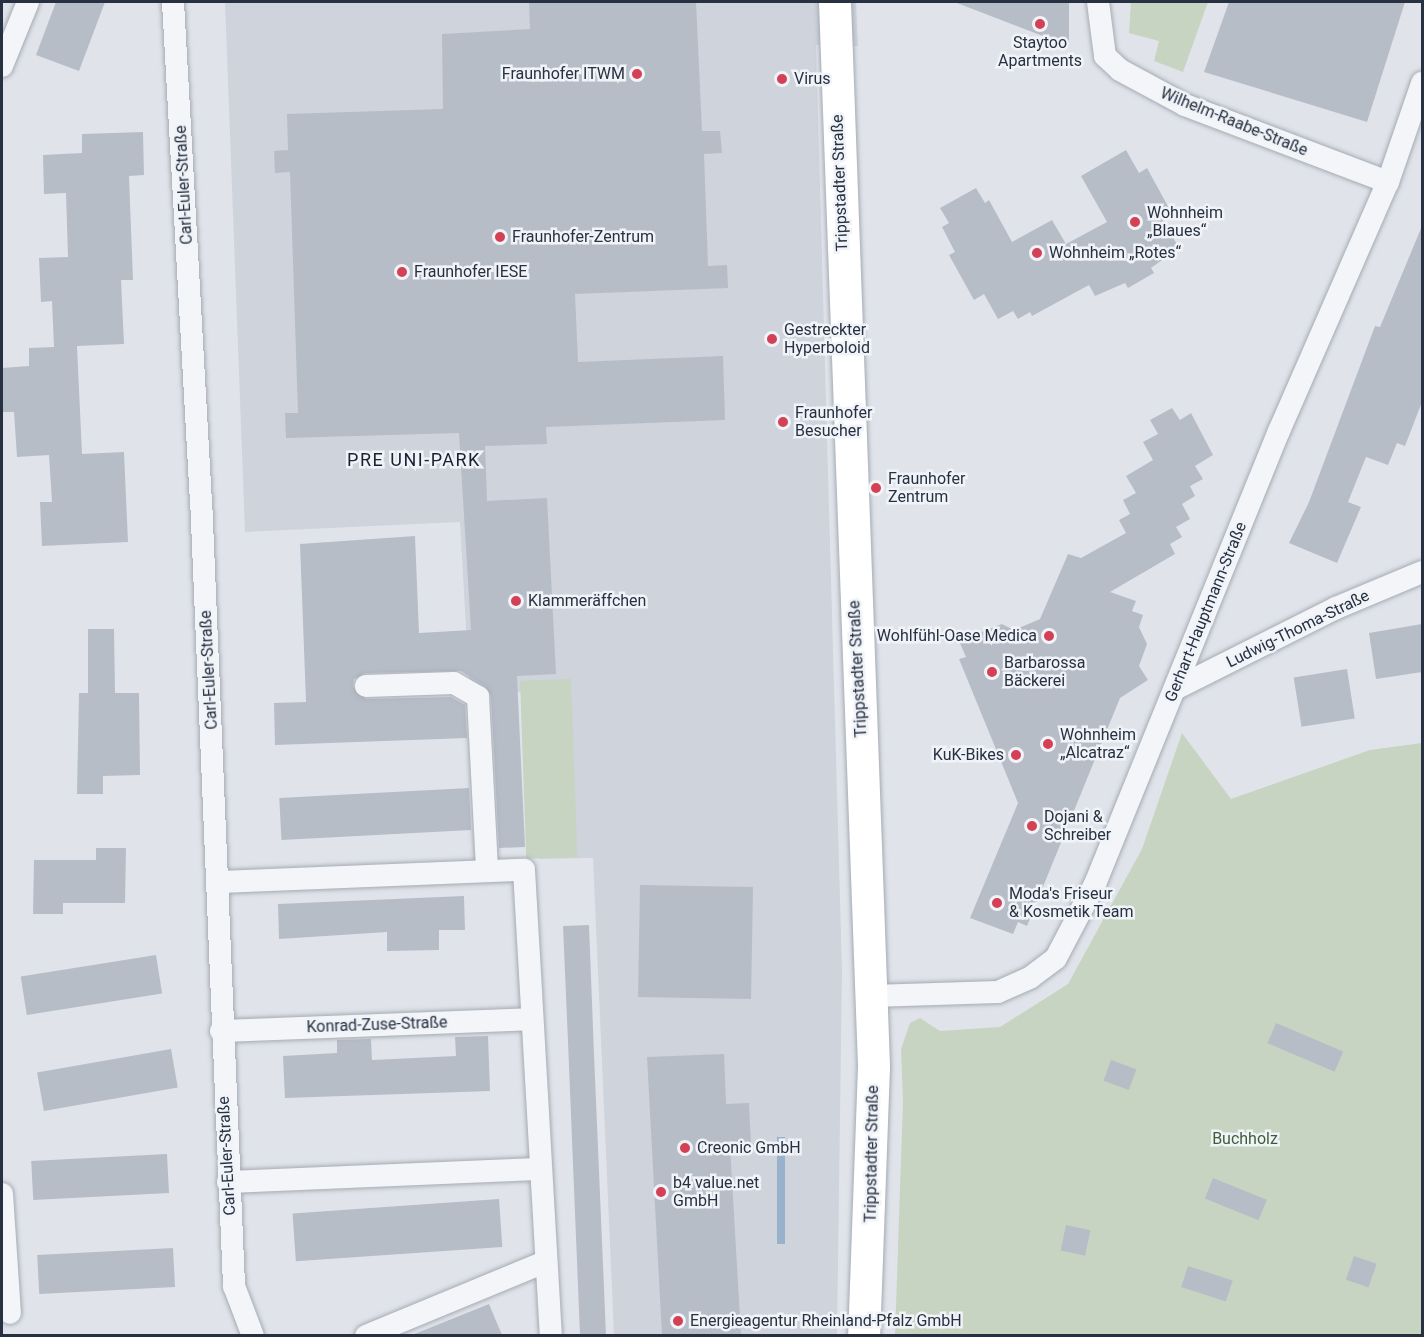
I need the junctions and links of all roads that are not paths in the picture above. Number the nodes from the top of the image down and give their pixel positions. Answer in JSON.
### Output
{"nodes":[{"id":1,"x":28,"y":2,"type":"edge"},
{"id":2,"x":173,"y":2,"type":"edge"},
{"id":3,"x":835,"y":2,"type":"edge"},
{"id":4,"x":1098,"y":2,"type":"edge"},
{"id":5,"x":2,"y":66,"type":"edge"},
{"id":6,"x":1422,"y":83,"type":"edge"},
{"id":7,"x":1388,"y":182,"type":"junction"},
{"id":8,"x":1422,"y":572,"type":"edge"},
{"id":9,"x":366,"y":686,"type":"dead end"},
{"id":10,"x":1175,"y":689,"type":"junction"},
{"id":11,"x":487,"y":871,"type":"junction"},
{"id":12,"x":219,"y":882,"type":"junction"},
{"id":13,"x":872,"y":996,"type":"junction"},
{"id":14,"x":532,"y":1019,"type":"junction"},
{"id":15,"x":221,"y":1031,"type":"junction"},
{"id":16,"x":538,"y":1169,"type":"junction"},
{"id":17,"x":228,"y":1182,"type":"junction"},
{"id":18,"x":2,"y":1194,"type":"edge"},
{"id":19,"x":545,"y":1262,"type":"junction"},
{"id":20,"x":10,"y":1313,"type":"dead end"},
{"id":21,"x":253,"y":1335,"type":"edge"},
{"id":22,"x":366,"y":1335,"type":"edge"},
{"id":23,"x":551,"y":1335,"type":"edge"},
{"id":24,"x":864,"y":1335,"type":"edge"}],
"edges":[{"from":1,"to":5,"type":"street"},
{"from":2,"to":12,"type":"street","name":"Carl-Euler-Straße"},
{"from":3,"to":13,"type":"main road","name":"Trippstadter Straße"},
{"from":4,"to":7,"type":"street","name":"Wilhelm-Raabe-Straße"},
{"from":6,"to":7,"type":"street","name":"Gerhart-Hauptmann-Straße"},
{"from":7,"to":10,"type":"street","name":"Gerhart-Hauptmann-Straße"},
{"from":8,"to":10,"type":"street","name":"Ludwig-Thoma-Straße"},
{"from":9,"to":11,"type":"street"},
{"from":10,"to":13,"type":"street","name":"Gerhart-Hauptmann-Straße"},
{"from":11,"to":12,"type":"street"},
{"from":11,"to":14,"type":"street"},
{"from":12,"to":15,"type":"street","name":"Carl-Euler-Straße"},
{"from":13,"to":24,"type":"main road","name":"Trippstadter Straße"},
{"from":14,"to":15,"type":"street","name":"Konrad-Zuse-Straße"},
{"from":14,"to":16,"type":"street"},
{"from":15,"to":17,"type":"street","name":"Carl-Euler-Straße"},
{"from":16,"to":17,"type":"street"},
{"from":16,"to":19,"type":"street"},
{"from":17,"to":21,"type":"street","name":"Carl-Euler-Straße"},
{"from":18,"to":20,"type":"street"},
{"from":19,"to":22,"type":"street"},
{"from":19,"to":23,"type":"street"}]}
